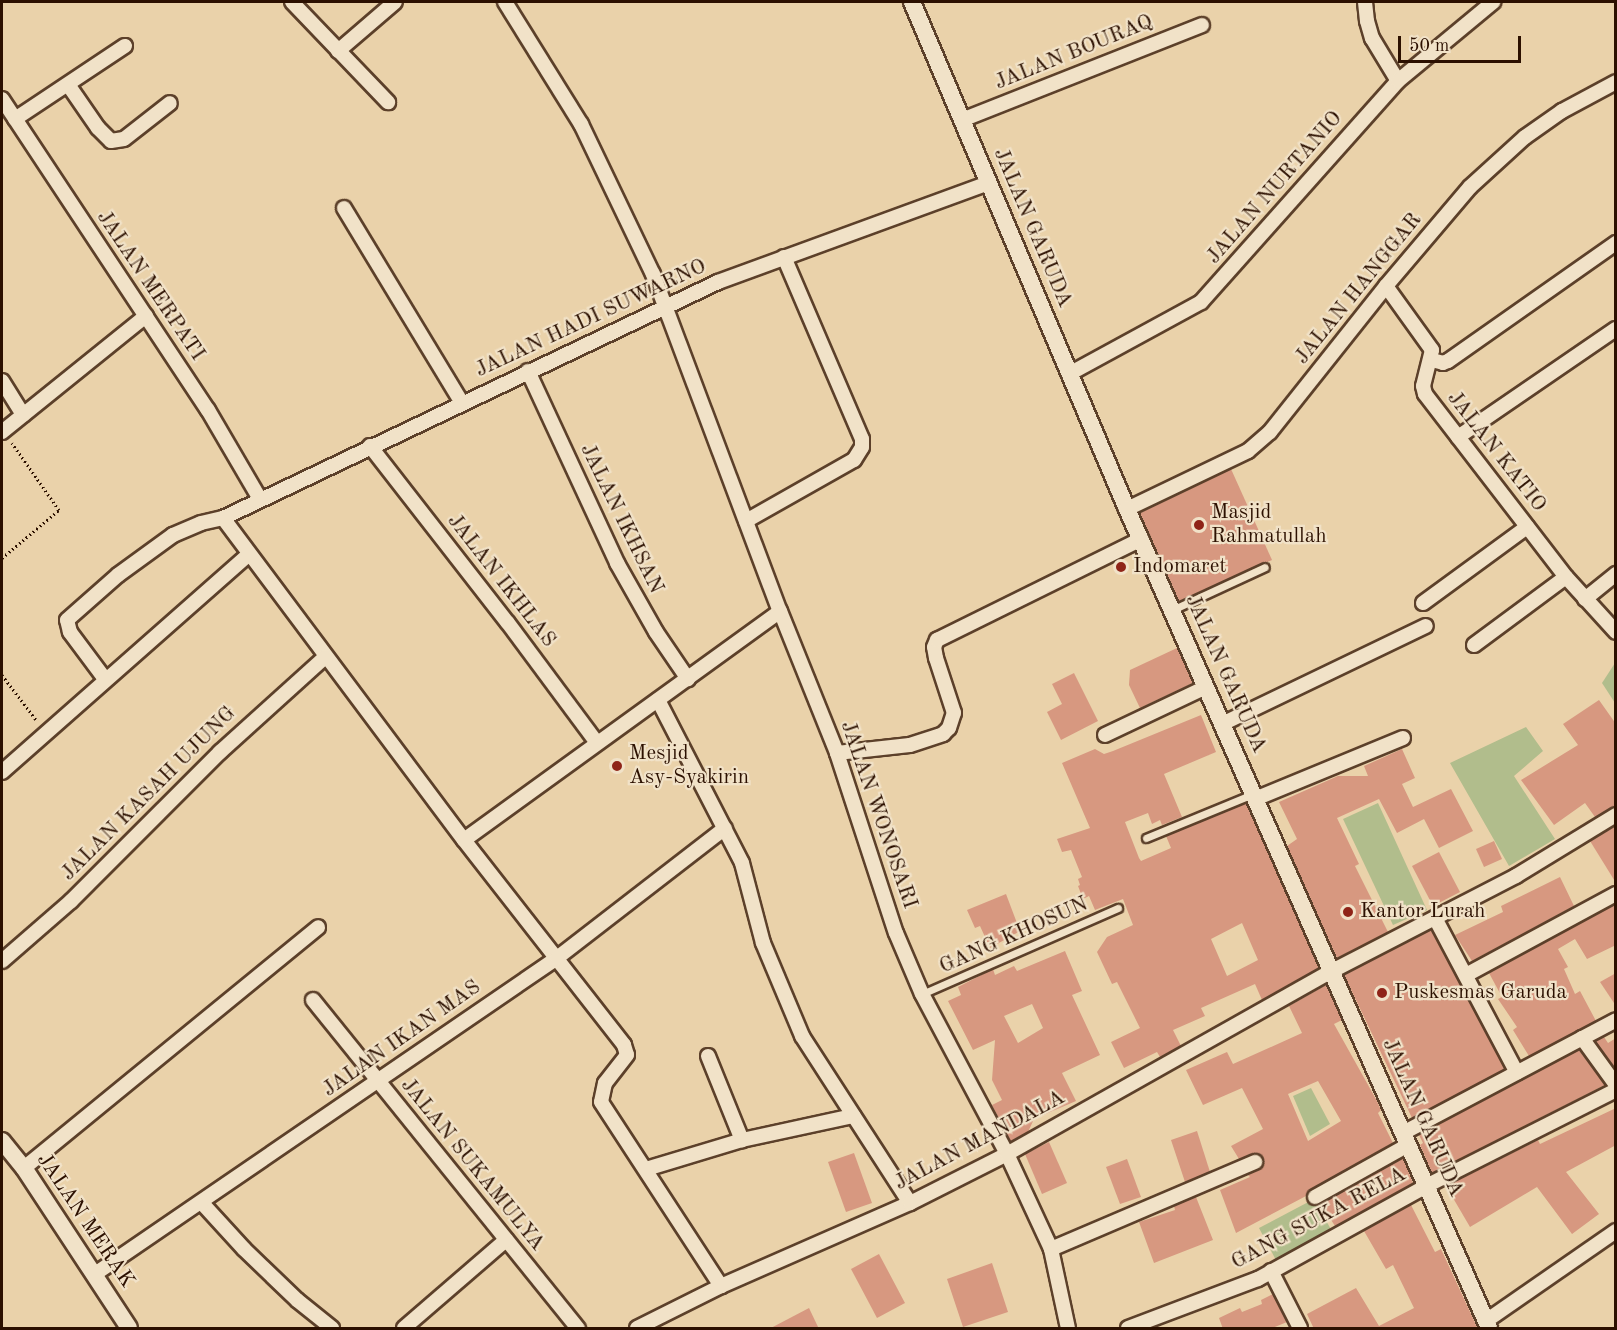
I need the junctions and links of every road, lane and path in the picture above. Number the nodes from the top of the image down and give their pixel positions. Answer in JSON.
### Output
{"nodes":[{"id":1,"x":292,"y":2,"type":"edge"},
{"id":2,"x":395,"y":2,"type":"edge"},
{"id":3,"x":505,"y":2,"type":"edge"},
{"id":4,"x":912,"y":2,"type":"edge"},
{"id":5,"x":1365,"y":2,"type":"edge"},
{"id":6,"x":1493,"y":2,"type":"edge"},
{"id":7,"x":1202,"y":25,"type":"dead end"},
{"id":8,"x":125,"y":46,"type":"dead end"},
{"id":9,"x":338,"y":51,"type":"junction"},
{"id":10,"x":1398,"y":81,"type":"junction"},
{"id":11,"x":69,"y":86,"type":"junction"},
{"id":12,"x":1612,"y":87,"type":"edge"},
{"id":13,"x":2,"y":99,"type":"edge"},
{"id":14,"x":388,"y":102,"type":"dead end"},
{"id":15,"x":170,"y":103,"type":"dead end"},
{"id":16,"x":15,"y":120,"type":"junction"},
{"id":17,"x":962,"y":120,"type":"junction"},
{"id":18,"x":988,"y":183,"type":"junction"},
{"id":19,"x":344,"y":208,"type":"dead end"},
{"id":20,"x":1616,"y":243,"type":"edge"},
{"id":21,"x":784,"y":257,"type":"junction"},
{"id":22,"x":1386,"y":286,"type":"junction"},
{"id":23,"x":665,"y":307,"type":"junction"},
{"id":24,"x":146,"y":316,"type":"junction"},
{"id":25,"x":1616,"y":329,"type":"edge"},
{"id":26,"x":1432,"y":360,"type":"junction"},
{"id":27,"x":528,"y":371,"type":"junction"},
{"id":28,"x":1069,"y":374,"type":"junction"},
{"id":29,"x":2,"y":381,"type":"edge"},
{"id":30,"x":462,"y":403,"type":"junction"},
{"id":31,"x":23,"y":415,"type":"junction"},
{"id":32,"x":2,"y":432,"type":"edge"},
{"id":33,"x":1458,"y":437,"type":"junction"},
{"id":34,"x":370,"y":446,"type":"junction"},
{"id":35,"x":261,"y":499,"type":"junction"},
{"id":36,"x":1127,"y":509,"type":"junction"},
{"id":37,"x":223,"y":518,"type":"junction"},
{"id":38,"x":746,"y":521,"type":"junction"},
{"id":39,"x":1527,"y":527,"type":"junction"},
{"id":40,"x":1141,"y":539,"type":"junction"},
{"id":41,"x":248,"y":555,"type":"junction"},
{"id":42,"x":2,"y":558,"type":"edge"},
{"id":43,"x":1265,"y":567,"type":"dead end"},
{"id":44,"x":1616,"y":574,"type":"edge"},
{"id":45,"x":1566,"y":577,"type":"junction"},
{"id":46,"x":1585,"y":599,"type":"junction"},
{"id":47,"x":1423,"y":603,"type":"dead end"},
{"id":48,"x":1172,"y":610,"type":"junction"},
{"id":49,"x":780,"y":611,"type":"junction"},
{"id":50,"x":1426,"y":626,"type":"dead end"},
{"id":51,"x":1616,"y":632,"type":"edge"},
{"id":52,"x":1474,"y":645,"type":"dead end"},
{"id":53,"x":325,"y":657,"type":"junction"},
{"id":54,"x":2,"y":675,"type":"edge"},
{"id":55,"x":105,"y":679,"type":"junction"},
{"id":56,"x":688,"y":679,"type":"junction"},
{"id":57,"x":1206,"y":687,"type":"junction"},
{"id":58,"x":658,"y":700,"type":"junction"},
{"id":59,"x":1222,"y":724,"type":"junction"},
{"id":60,"x":46,"y":732,"type":"junction"},
{"id":61,"x":1105,"y":735,"type":"dead end"},
{"id":62,"x":1403,"y":738,"type":"dead end"},
{"id":63,"x":597,"y":743,"type":"junction"},
{"id":64,"x":837,"y":753,"type":"junction"},
{"id":65,"x":2,"y":772,"type":"edge"},
{"id":66,"x":1254,"y":796,"type":"junction"},
{"id":67,"x":1616,"y":815,"type":"edge"},
{"id":68,"x":725,"y":828,"type":"junction"},
{"id":69,"x":1146,"y":838,"type":"dead end"},
{"id":70,"x":464,"y":840,"type":"junction"},
{"id":71,"x":1616,"y":894,"type":"edge"},
{"id":72,"x":1118,"y":908,"type":"dead end"},
{"id":73,"x":1435,"y":918,"type":"junction"},
{"id":74,"x":318,"y":927,"type":"dead end"},
{"id":75,"x":557,"y":958,"type":"junction"},
{"id":76,"x":2,"y":961,"type":"edge"},
{"id":77,"x":1332,"y":971,"type":"junction"},
{"id":78,"x":1466,"y":975,"type":"junction"},
{"id":79,"x":922,"y":993,"type":"junction"},
{"id":80,"x":313,"y":1000,"type":"dead end"},
{"id":81,"x":1616,"y":1020,"type":"edge"},
{"id":82,"x":1582,"y":1038,"type":"junction"},
{"id":83,"x":708,"y":1056,"type":"dead end"},
{"id":84,"x":1517,"y":1073,"type":"junction"},
{"id":85,"x":378,"y":1082,"type":"junction"},
{"id":86,"x":1616,"y":1085,"type":"edge"},
{"id":87,"x":1616,"y":1090,"type":"edge"},
{"id":88,"x":854,"y":1116,"type":"junction"},
{"id":89,"x":1406,"y":1139,"type":"junction"},
{"id":90,"x":742,"y":1140,"type":"junction"},
{"id":91,"x":2,"y":1141,"type":"edge"},
{"id":92,"x":1007,"y":1154,"type":"junction"},
{"id":93,"x":1255,"y":1162,"type":"dead end"},
{"id":94,"x":24,"y":1168,"type":"junction"},
{"id":95,"x":646,"y":1169,"type":"junction"},
{"id":96,"x":1428,"y":1185,"type":"junction"},
{"id":97,"x":1316,"y":1197,"type":"dead end"},
{"id":98,"x":202,"y":1203,"type":"junction"},
{"id":99,"x":910,"y":1203,"type":"junction"},
{"id":100,"x":1616,"y":1231,"type":"edge"},
{"id":101,"x":507,"y":1240,"type":"junction"},
{"id":102,"x":1051,"y":1249,"type":"junction"},
{"id":103,"x":1271,"y":1272,"type":"junction"},
{"id":104,"x":95,"y":1274,"type":"junction"},
{"id":105,"x":721,"y":1286,"type":"junction"},
{"id":106,"x":1488,"y":1325,"type":"edge"},
{"id":107,"x":129,"y":1329,"type":"edge"},
{"id":108,"x":332,"y":1329,"type":"edge"},
{"id":109,"x":404,"y":1329,"type":"edge"},
{"id":110,"x":578,"y":1329,"type":"edge"},
{"id":111,"x":637,"y":1329,"type":"edge"},
{"id":112,"x":1068,"y":1329,"type":"edge"},
{"id":113,"x":1128,"y":1329,"type":"edge"},
{"id":114,"x":1300,"y":1329,"type":"edge"}],
"edges":[{"from":1,"to":9,"type":"street"},
{"from":2,"to":9,"type":"street"},
{"from":3,"to":23,"type":"street","name":"JALAN WONOSARI"},
{"from":4,"to":17,"type":"street","name":"JALAN GARUDA"},
{"from":5,"to":10,"type":"street"},
{"from":6,"to":10,"type":"street","name":"JALAN NURTANIO"},
{"from":7,"to":17,"type":"street","name":"JALAN BOURAQ"},
{"from":8,"to":11,"type":"street"},
{"from":9,"to":14,"type":"street"},
{"from":10,"to":28,"type":"street","name":"JALAN NURTANIO"},
{"from":11,"to":15,"type":"street"},
{"from":11,"to":16,"type":"street"},
{"from":12,"to":22,"type":"street","name":"JALAN HANGGAR"},
{"from":13,"to":16,"type":"street","name":"JALAN MERPATI"},
{"from":16,"to":24,"type":"street","name":"JALAN MERPATI"},
{"from":17,"to":18,"type":"street","name":"JALAN GARUDA"},
{"from":18,"to":21,"type":"street","name":"JALAN HADI SUWARNO"},
{"from":18,"to":28,"type":"street","name":"JALAN GARUDA"},
{"from":19,"to":30,"type":"street"},
{"from":20,"to":26,"type":"street"},
{"from":21,"to":23,"type":"street","name":"JALAN HADI SUWARNO"},
{"from":21,"to":38,"type":"street"},
{"from":22,"to":26,"type":"street"},
{"from":22,"to":36,"type":"street","name":"JALAN HANGGAR"},
{"from":23,"to":27,"type":"street","name":"JALAN HADI SUWARNO"},
{"from":23,"to":38,"type":"street","name":"JALAN WONOSARI"},
{"from":24,"to":31,"type":"street"},
{"from":24,"to":35,"type":"street","name":"JALAN MERPATI"},
{"from":25,"to":33,"type":"street"},
{"from":26,"to":33,"type":"street","name":"JALAN KATIO"},
{"from":27,"to":30,"type":"street","name":"JALAN HADI SUWARNO"},
{"from":27,"to":56,"type":"street","name":"JALAN IKHSAN"},
{"from":28,"to":36,"type":"street","name":"JALAN GARUDA"},
{"from":29,"to":31,"type":"street"},
{"from":30,"to":34,"type":"street","name":"JALAN HADI SUWARNO"},
{"from":31,"to":32,"type":"street"},
{"from":32,"to":42,"type":"path"},
{"from":33,"to":39,"type":"street","name":"JALAN KATIO"},
{"from":34,"to":35,"type":"street","name":"JALAN HADI SUWARNO"},
{"from":34,"to":63,"type":"street","name":"JALAN IKHLAS"},
{"from":35,"to":37,"type":"street","name":"JALAN HADI SUWARNO"},
{"from":36,"to":40,"type":"street","name":"JALAN GARUDA"},
{"from":37,"to":41,"type":"street"},
{"from":37,"to":55,"type":"street","name":"JALAN HADI SUWARNO"},
{"from":38,"to":49,"type":"street","name":"JALAN WONOSARI"},
{"from":39,"to":45,"type":"street","name":"JALAN KATIO"},
{"from":39,"to":47,"type":"street"},
{"from":40,"to":48,"type":"street","name":"JALAN GARUDA"},
{"from":40,"to":64,"type":"street"},
{"from":41,"to":53,"type":"street"},
{"from":41,"to":55,"type":"street"},
{"from":43,"to":48,"type":"lane"},
{"from":44,"to":46,"type":"street"},
{"from":45,"to":46,"type":"street","name":"JALAN KATIO"},
{"from":45,"to":52,"type":"street"},
{"from":46,"to":51,"type":"street","name":"JALAN KATIO"},
{"from":48,"to":57,"type":"street","name":"JALAN GARUDA"},
{"from":49,"to":56,"type":"street"},
{"from":49,"to":64,"type":"street","name":"JALAN WONOSARI"},
{"from":50,"to":59,"type":"street"},
{"from":53,"to":70,"type":"street"},
{"from":53,"to":76,"type":"street","name":"JALAN KASAH UJUNG"},
{"from":54,"to":60,"type":"path"},
{"from":55,"to":60,"type":"street"},
{"from":56,"to":58,"type":"street"},
{"from":57,"to":59,"type":"street","name":"JALAN GARUDA"},
{"from":57,"to":61,"type":"street"},
{"from":58,"to":63,"type":"street"},
{"from":58,"to":68,"type":"street"},
{"from":59,"to":66,"type":"street","name":"JALAN GARUDA"},
{"from":60,"to":65,"type":"street"},
{"from":62,"to":66,"type":"street"},
{"from":63,"to":70,"type":"street"},
{"from":64,"to":79,"type":"street","name":"JALAN WONOSARI"},
{"from":66,"to":69,"type":"lane"},
{"from":66,"to":77,"type":"street","name":"JALAN GARUDA"},
{"from":67,"to":73,"type":"street","name":"JALAN MANDALA"},
{"from":68,"to":75,"type":"street","name":"JALAN IKAN MAS"},
{"from":68,"to":88,"type":"street"},
{"from":70,"to":75,"type":"street"},
{"from":71,"to":78,"type":"street"},
{"from":72,"to":79,"type":"lane","name":"GANG KHOSUN"},
{"from":73,"to":77,"type":"street","name":"JALAN MANDALA"},
{"from":73,"to":78,"type":"street"},
{"from":74,"to":94,"type":"street"},
{"from":75,"to":85,"type":"street","name":"JALAN IKAN MAS"},
{"from":75,"to":95,"type":"street"},
{"from":77,"to":89,"type":"street","name":"JALAN GARUDA"},
{"from":77,"to":92,"type":"street","name":"JALAN MANDALA"},
{"from":78,"to":84,"type":"street"},
{"from":79,"to":92,"type":"street","name":"JALAN WONOSARI"},
{"from":80,"to":85,"type":"street","name":"JALAN SUKAMULYA"},
{"from":81,"to":82,"type":"street"},
{"from":82,"to":84,"type":"street"},
{"from":82,"to":86,"type":"street"},
{"from":83,"to":90,"type":"street"},
{"from":84,"to":89,"type":"street"},
{"from":85,"to":98,"type":"street","name":"JALAN IKAN MAS"},
{"from":85,"to":101,"type":"street","name":"JALAN SUKAMULYA"},
{"from":87,"to":96,"type":"street","name":"GANG SUKA RELA"},
{"from":88,"to":90,"type":"street"},
{"from":88,"to":99,"type":"street"},
{"from":89,"to":96,"type":"street","name":"JALAN GARUDA"},
{"from":89,"to":97,"type":"street"},
{"from":90,"to":95,"type":"street"},
{"from":91,"to":94,"type":"street","name":"JALAN MERAK"},
{"from":92,"to":99,"type":"street","name":"JALAN MANDALA"},
{"from":92,"to":102,"type":"street","name":"JALAN WONOSARI"},
{"from":93,"to":102,"type":"street"},
{"from":94,"to":104,"type":"street","name":"JALAN MERAK"},
{"from":95,"to":105,"type":"street"},
{"from":96,"to":103,"type":"street","name":"GANG SUKA RELA"},
{"from":96,"to":106,"type":"street","name":"JALAN GARUDA"},
{"from":98,"to":104,"type":"street","name":"JALAN IKAN MAS"},
{"from":98,"to":108,"type":"street"},
{"from":99,"to":105,"type":"street","name":"JALAN MANDALA"},
{"from":100,"to":106,"type":"street"},
{"from":101,"to":109,"type":"street"},
{"from":101,"to":110,"type":"street","name":"JALAN SUKAMULYA"},
{"from":102,"to":112,"type":"street","name":"JALAN WONOSARI"},
{"from":103,"to":113,"type":"street","name":"GANG SUKA RELA"},
{"from":103,"to":114,"type":"street"},
{"from":104,"to":107,"type":"street","name":"JALAN MERAK"},
{"from":105,"to":111,"type":"street","name":"JALAN MANDALA"}]}
